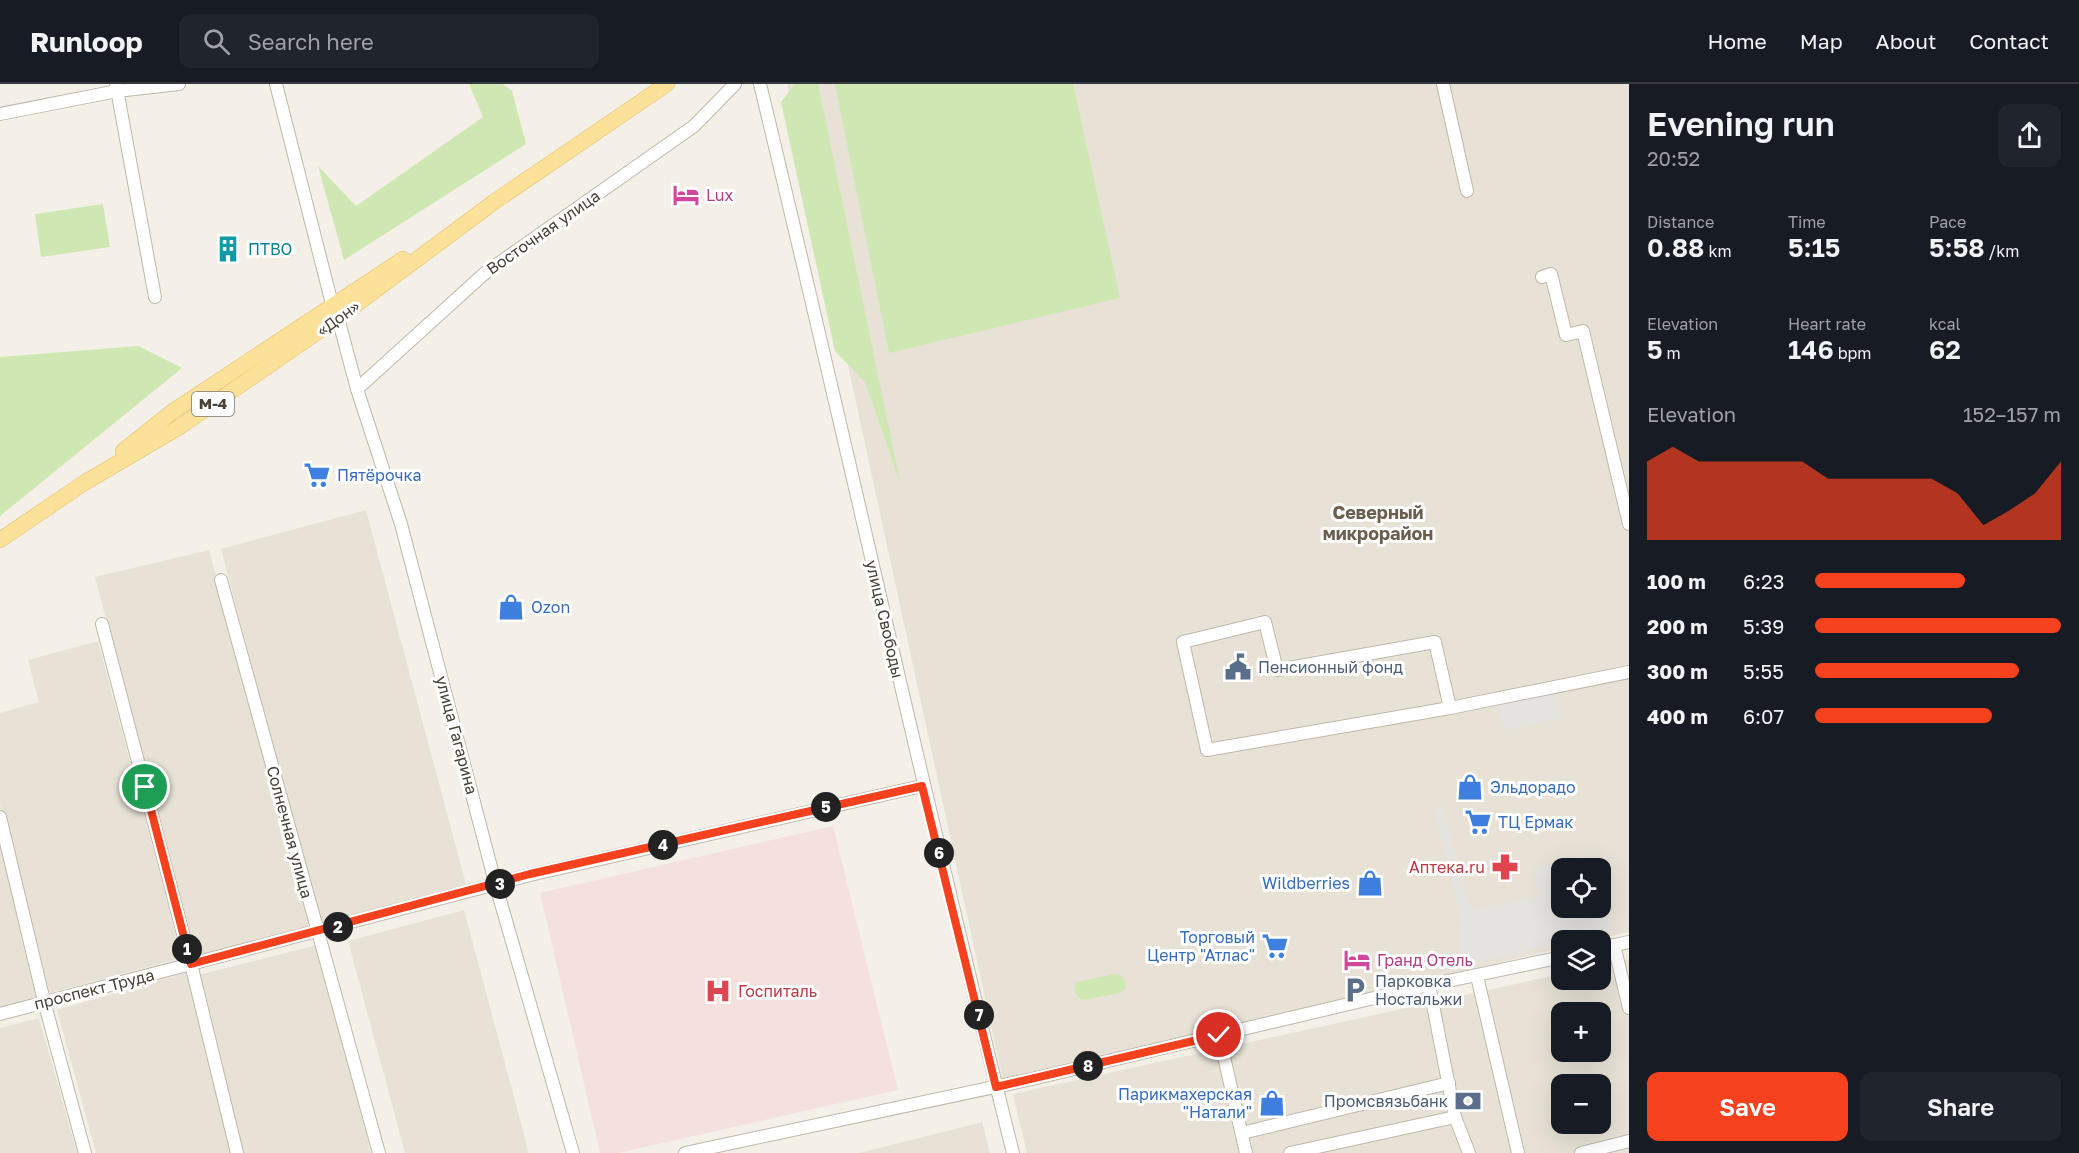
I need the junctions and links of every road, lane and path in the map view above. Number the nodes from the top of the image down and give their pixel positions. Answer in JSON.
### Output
{"nodes":[{"id":1,"x":178,"y":84,"type":"edge"},
{"id":2,"x":276,"y":84,"type":"edge"},
{"id":3,"x":667,"y":84,"type":"edge"},
{"id":4,"x":735,"y":84,"type":"edge"},
{"id":5,"x":760,"y":84,"type":"edge"},
{"id":6,"x":1443,"y":84,"type":"edge"},
{"id":7,"x":116,"y":87,"type":"edge"},
{"id":8,"x":0,"y":114,"type":"edge"},
{"id":9,"x":1467,"y":191,"type":"dead end"},
{"id":10,"x":494,"y":202,"type":"junction"},
{"id":11,"x":1542,"y":277,"type":"dead end"},
{"id":12,"x":155,"y":297,"type":"dead end"},
{"id":13,"x":332,"y":303,"type":"junction"},
{"id":14,"x":338,"y":318,"type":"junction"},
{"id":15,"x":357,"y":389,"type":"junction"},
{"id":16,"x":84,"y":483,"type":"junction"},
{"id":17,"x":1629,"y":524,"type":"edge"},
{"id":18,"x":0,"y":540,"type":"edge"},
{"id":19,"x":221,"y":580,"type":"dead end"},
{"id":20,"x":102,"y":624,"type":"dead end"},
{"id":21,"x":1629,"y":672,"type":"edge"},
{"id":22,"x":1450,"y":708,"type":"junction"},
{"id":23,"x":922,"y":786,"type":"junction"},
{"id":24,"x":0,"y":817,"type":"edge"},
{"id":25,"x":496,"y":886,"type":"junction"},
{"id":26,"x":318,"y":932,"type":"junction"},
{"id":27,"x":1629,"y":942,"type":"edge"},
{"id":28,"x":1614,"y":945,"type":"junction"},
{"id":29,"x":1611,"y":946,"type":"edge"},
{"id":30,"x":1551,"y":959,"type":"edge"},
{"id":31,"x":191,"y":964,"type":"junction"},
{"id":32,"x":1477,"y":976,"type":"junction"},
{"id":33,"x":1429,"y":985,"type":"junction"},
{"id":34,"x":44,"y":1001,"type":"junction"},
{"id":35,"x":1629,"y":1008,"type":"edge"},
{"id":36,"x":0,"y":1014,"type":"edge"},
{"id":37,"x":1219,"y":1035,"type":"junction"},
{"id":38,"x":1449,"y":1083,"type":"junction"},
{"id":39,"x":996,"y":1087,"type":"junction"},
{"id":40,"x":1455,"y":1117,"type":"junction"},
{"id":41,"x":1242,"y":1133,"type":"junction"},
{"id":42,"x":1629,"y":1141,"type":"edge"},
{"id":43,"x":735,"y":1148,"type":"edge"},
{"id":44,"x":85,"y":1153,"type":"edge"},
{"id":45,"x":237,"y":1153,"type":"edge"},
{"id":46,"x":379,"y":1153,"type":"edge"},
{"id":47,"x":573,"y":1153,"type":"edge"},
{"id":48,"x":685,"y":1153,"type":"edge"},
{"id":49,"x":1013,"y":1153,"type":"edge"},
{"id":50,"x":1246,"y":1153,"type":"edge"},
{"id":51,"x":1290,"y":1153,"type":"edge"},
{"id":52,"x":1469,"y":1153,"type":"edge"},
{"id":53,"x":1518,"y":1153,"type":"edge"},
{"id":54,"x":1581,"y":1153,"type":"edge"}],
"edges":[{"from":1,"to":7,"type":"street"},
{"from":2,"to":13,"type":"street"},
{"from":3,"to":10,"type":"main road","name":"«Дон»","number":"М-4"},
{"from":4,"to":15,"type":"street","name":"Восточная улица"},
{"from":5,"to":23,"type":"street","name":"улица Свободы"},
{"from":6,"to":9,"type":"street"},
{"from":7,"to":8,"type":"street"},
{"from":7,"to":12,"type":"street"},
{"from":10,"to":13,"type":"main road"},
{"from":10,"to":14,"type":"main road","name":"«Дон»","number":"М-4"},
{"from":11,"to":17,"type":"street"},
{"from":13,"to":16,"type":"main road"},
{"from":14,"to":15,"type":"street","name":"улица Гагарина"},
{"from":14,"to":16,"type":"main road","name":"«Дон»","number":"М-4"},
{"from":15,"to":25,"type":"street","name":"улица Гагарина"},
{"from":16,"to":18,"type":"main road","name":"«Дон»","number":"М-4"},
{"from":19,"to":26,"type":"street","name":"Солнечная улица"},
{"from":20,"to":31,"type":"street"},
{"from":21,"to":22,"type":"street"},
{"from":22,"to":22,"type":"street"},
{"from":23,"to":25,"type":"street","name":"проспект Труда"},
{"from":23,"to":39,"type":"street","name":"улица Свободы"},
{"from":24,"to":34,"type":"street"},
{"from":25,"to":26,"type":"street","name":"проспект Труда"},
{"from":25,"to":47,"type":"street","name":"улица Гагарина"},
{"from":26,"to":31,"type":"street","name":"проспект Труда"},
{"from":26,"to":46,"type":"street","name":"Солнечная улица"},
{"from":27,"to":28,"type":"street"},
{"from":28,"to":29,"type":"street"},
{"from":28,"to":35,"type":"street"},
{"from":30,"to":32,"type":"street"},
{"from":31,"to":34,"type":"street","name":"проспект Труда"},
{"from":31,"to":45,"type":"street"},
{"from":32,"to":33,"type":"street"},
{"from":32,"to":53,"type":"street"},
{"from":33,"to":37,"type":"street"},
{"from":33,"to":38,"type":"street"},
{"from":34,"to":36,"type":"street","name":"проспект Труда"},
{"from":34,"to":44,"type":"street"},
{"from":37,"to":39,"type":"street"},
{"from":37,"to":41,"type":"street"},
{"from":38,"to":40,"type":"street"},
{"from":38,"to":41,"type":"street"},
{"from":39,"to":43,"type":"street"},
{"from":39,"to":49,"type":"street","name":"улица Свободы"},
{"from":40,"to":51,"type":"street"},
{"from":40,"to":52,"type":"street"},
{"from":41,"to":50,"type":"street"},
{"from":42,"to":54,"type":"street"},
{"from":43,"to":48,"type":"street"}]}
